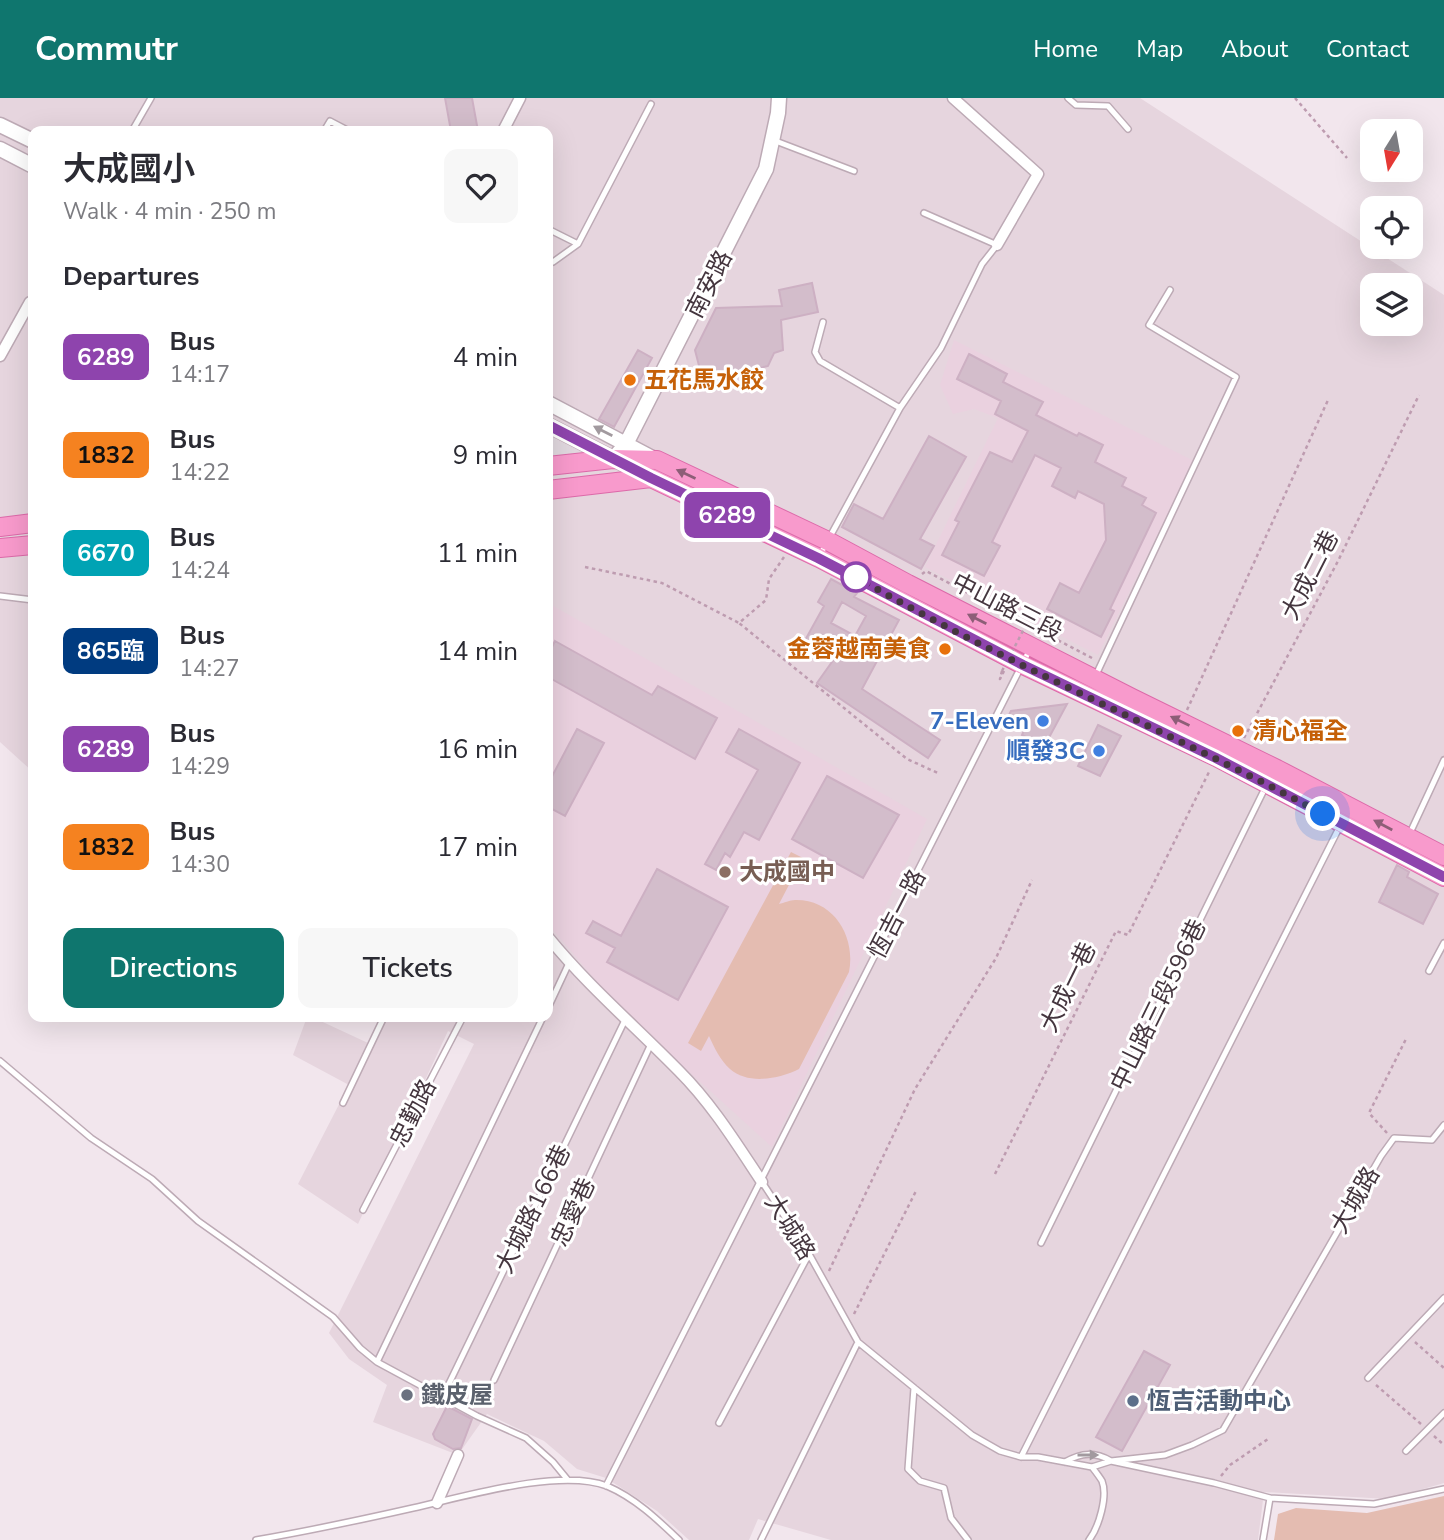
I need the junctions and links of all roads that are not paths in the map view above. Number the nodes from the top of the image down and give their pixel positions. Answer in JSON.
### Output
{"nodes":[{"id":1,"x":151,"y":98,"type":"edge"},
{"id":2,"x":520,"y":98,"type":"edge"},
{"id":3,"x":779,"y":98,"type":"edge"},
{"id":4,"x":953,"y":98,"type":"edge"},
{"id":5,"x":1068,"y":98,"type":"edge"},
{"id":6,"x":651,"y":103,"type":"dead end"},
{"id":7,"x":0,"y":125,"type":"edge"},
{"id":8,"x":135,"y":126,"type":"edge"},
{"id":9,"x":506,"y":126,"type":"edge"},
{"id":10,"x":1128,"y":129,"type":"dead end"},
{"id":11,"x":28,"y":139,"type":"edge"},
{"id":12,"x":773,"y":140,"type":"junction"},
{"id":13,"x":0,"y":149,"type":"edge"},
{"id":14,"x":28,"y":163,"type":"edge"},
{"id":15,"x":854,"y":172,"type":"dead end"},
{"id":16,"x":924,"y":213,"type":"dead end"},
{"id":17,"x":553,"y":232,"type":"edge"},
{"id":18,"x":578,"y":244,"type":"junction"},
{"id":19,"x":997,"y":245,"type":"junction"},
{"id":20,"x":553,"y":262,"type":"edge"},
{"id":21,"x":1170,"y":290,"type":"dead end"},
{"id":22,"x":28,"y":309,"type":"edge"},
{"id":23,"x":823,"y":322,"type":"dead end"},
{"id":24,"x":0,"y":356,"type":"edge"},
{"id":25,"x":553,"y":406,"type":"edge"},
{"id":26,"x":900,"y":408,"type":"junction"},
{"id":27,"x":553,"y":428,"type":"edge"},
{"id":28,"x":626,"y":444,"type":"junction"},
{"id":29,"x":613,"y":459,"type":"junction"},
{"id":30,"x":657,"y":460,"type":"junction"},
{"id":31,"x":553,"y":465,"type":"edge"},
{"id":32,"x":651,"y":478,"type":"junction"},
{"id":33,"x":553,"y":489,"type":"edge"},
{"id":34,"x":28,"y":524,"type":"edge"},
{"id":35,"x":0,"y":527,"type":"edge"},
{"id":36,"x":828,"y":541,"type":"junction"},
{"id":37,"x":28,"y":545,"type":"edge"},
{"id":38,"x":0,"y":548,"type":"edge"},
{"id":39,"x":818,"y":558,"type":"junction"},
{"id":40,"x":0,"y":596,"type":"edge"},
{"id":41,"x":28,"y":599,"type":"edge"},
{"id":42,"x":1032,"y":646,"type":"junction"},
{"id":43,"x":1010,"y":668,"type":"junction"},
{"id":44,"x":1098,"y":671,"type":"junction"},
{"id":45,"x":1444,"y":760,"type":"edge"},
{"id":46,"x":1272,"y":776,"type":"junction"},
{"id":47,"x":1341,"y":825,"type":"junction"},
{"id":48,"x":1408,"y":838,"type":"junction"},
{"id":49,"x":1444,"y":856,"type":"edge"},
{"id":50,"x":1444,"y":877,"type":"edge"},
{"id":51,"x":553,"y":943,"type":"edge"},
{"id":52,"x":1444,"y":943,"type":"edge"},
{"id":53,"x":569,"y":963,"type":"junction"},
{"id":54,"x":1429,"y":971,"type":"dead end"},
{"id":55,"x":553,"y":997,"type":"edge"},
{"id":56,"x":625,"y":1020,"type":"junction"},
{"id":57,"x":382,"y":1022,"type":"edge"},
{"id":58,"x":460,"y":1022,"type":"edge"},
{"id":59,"x":541,"y":1022,"type":"edge"},
{"id":60,"x":651,"y":1044,"type":"junction"},
{"id":61,"x":0,"y":1061,"type":"edge"},
{"id":62,"x":343,"y":1103,"type":"dead end"},
{"id":63,"x":1444,"y":1125,"type":"edge"},
{"id":64,"x":762,"y":1182,"type":"junction"},
{"id":65,"x":363,"y":1210,"type":"dead end"},
{"id":66,"x":1041,"y":1243,"type":"dead end"},
{"id":67,"x":809,"y":1254,"type":"junction"},
{"id":68,"x":1444,"y":1298,"type":"edge"},
{"id":69,"x":858,"y":1342,"type":"junction"},
{"id":70,"x":377,"y":1362,"type":"junction"},
{"id":71,"x":1368,"y":1378,"type":"road end"},
{"id":72,"x":494,"y":1380,"type":"dead end"},
{"id":73,"x":914,"y":1388,"type":"junction"},
{"id":74,"x":442,"y":1398,"type":"junction"},
{"id":75,"x":1444,"y":1413,"type":"edge"},
{"id":76,"x":719,"y":1423,"type":"dead end"},
{"id":77,"x":1406,"y":1451,"type":"dead end"},
{"id":78,"x":458,"y":1455,"type":"dead end"},
{"id":79,"x":1021,"y":1458,"type":"junction"},
{"id":80,"x":1111,"y":1461,"type":"junction"},
{"id":81,"x":1065,"y":1462,"type":"junction"},
{"id":82,"x":1093,"y":1467,"type":"junction"},
{"id":83,"x":567,"y":1479,"type":"junction"},
{"id":84,"x":606,"y":1486,"type":"junction"},
{"id":85,"x":1444,"y":1489,"type":"edge"},
{"id":86,"x":1270,"y":1499,"type":"junction"},
{"id":87,"x":437,"y":1503,"type":"junction"},
{"id":88,"x":256,"y":1540,"type":"edge"},
{"id":89,"x":679,"y":1540,"type":"edge"},
{"id":90,"x":761,"y":1540,"type":"edge"},
{"id":91,"x":968,"y":1540,"type":"edge"},
{"id":92,"x":1090,"y":1540,"type":"edge"},
{"id":93,"x":1263,"y":1540,"type":"edge"}],
"edges":[{"from":1,"to":8,"type":"lane"},
{"from":2,"to":9,"type":"street"},
{"from":3,"to":12,"type":"street","name":"南安路"},
{"from":4,"to":19,"type":"street"},
{"from":5,"to":10,"type":"lane"},
{"from":6,"to":18,"type":"lane"},
{"from":7,"to":11,"type":"street"},
{"from":12,"to":15,"type":"lane"},
{"from":12,"to":28,"type":"street","name":"南安路"},
{"from":13,"to":14,"type":"street"},
{"from":16,"to":19,"type":"lane"},
{"from":17,"to":18,"type":"lane"},
{"from":18,"to":20,"type":"lane"},
{"from":19,"to":26,"type":"lane"},
{"from":21,"to":44,"type":"lane"},
{"from":22,"to":24,"type":"street"},
{"from":23,"to":26,"type":"lane"},
{"from":28,"to":25,"type":"street","name":"中山路三段","one_way":true},
{"from":26,"to":36,"type":"lane"},
{"from":27,"to":29,"type":"street","name":"中山路三段"},
{"from":28,"to":29,"type":"street","name":"南安路"},
{"from":28,"to":30,"type":"street","name":"中山路三段"},
{"from":29,"to":30,"type":"main road"},
{"from":29,"to":31,"type":"main road"},
{"from":29,"to":32,"type":"street","name":"中山路三段"},
{"from":30,"to":32,"type":"main road"},
{"from":36,"to":30,"type":"main road","name":"中山路三段","one_way":true},
{"from":32,"to":33,"type":"main road"},
{"from":32,"to":39,"type":"main road","name":"中山路三段"},
{"from":34,"to":35,"type":"main road"},
{"from":36,"to":39,"type":"lane"},
{"from":42,"to":36,"type":"main road","name":"中山路三段","one_way":true},
{"from":37,"to":38,"type":"main road"},
{"from":39,"to":43,"type":"main road","name":"中山路三段"},
{"from":40,"to":41,"type":"lane"},
{"from":42,"to":43,"type":"lane","name":"恆吉一路"},
{"from":42,"to":44,"type":"main road","name":"中山路三段"},
{"from":43,"to":46,"type":"main road","name":"中山路三段"},
{"from":43,"to":64,"type":"lane","name":"恆吉一路"},
{"from":46,"to":44,"type":"main road","name":"中山路三段","one_way":true},
{"from":45,"to":48,"type":"lane"},
{"from":46,"to":47,"type":"main road","name":"中山路三段"},
{"from":48,"to":46,"type":"main road","name":"中山路三段","one_way":true},
{"from":46,"to":66,"type":"lane","name":"中山路三段596巷"},
{"from":47,"to":50,"type":"main road","name":"中山路三段"},
{"from":47,"to":79,"type":"lane"},
{"from":48,"to":49,"type":"main road","name":"中山路三段"},
{"from":51,"to":53,"type":"street","name":"大城路"},
{"from":52,"to":54,"type":"lane"},
{"from":53,"to":55,"type":"lane"},
{"from":53,"to":56,"type":"street","name":"大城路"},
{"from":56,"to":60,"type":"street","name":"大城路"},
{"from":56,"to":74,"type":"lane","name":"大城路166巷"},
{"from":57,"to":62,"type":"lane"},
{"from":58,"to":65,"type":"lane","name":"忠勤路"},
{"from":59,"to":70,"type":"lane"},
{"from":60,"to":64,"type":"street","name":"大城路"},
{"from":60,"to":72,"type":"lane","name":"忠愛巷"},
{"from":61,"to":70,"type":"lane"},
{"from":63,"to":80,"type":"lane","name":"大城路"},
{"from":64,"to":67,"type":"lane","name":"大城路"},
{"from":64,"to":84,"type":"lane","name":"恆吉一路"},
{"from":67,"to":69,"type":"lane","name":"大城路"},
{"from":67,"to":76,"type":"lane"},
{"from":68,"to":71,"type":"lane"},
{"from":69,"to":73,"type":"lane","name":"大城路"},
{"from":69,"to":90,"type":"lane"},
{"from":70,"to":74,"type":"lane"},
{"from":73,"to":79,"type":"lane","name":"大城路"},
{"from":73,"to":91,"type":"lane"},
{"from":74,"to":83,"type":"lane"},
{"from":75,"to":77,"type":"lane"},
{"from":78,"to":87,"type":"street"},
{"from":79,"to":81,"type":"lane","name":"大城路"},
{"from":81,"to":80,"type":"lane","name":"大城路","one_way":true},
{"from":80,"to":82,"type":"lane","name":"大城路"},
{"from":80,"to":86,"type":"lane"},
{"from":81,"to":82,"type":"lane","name":"大城路"},
{"from":82,"to":92,"type":"lane"},
{"from":83,"to":84,"type":"lane"},
{"from":83,"to":87,"type":"lane"},
{"from":84,"to":89,"type":"lane"},
{"from":85,"to":86,"type":"lane"},
{"from":86,"to":93,"type":"lane"},
{"from":87,"to":88,"type":"lane"}]}
